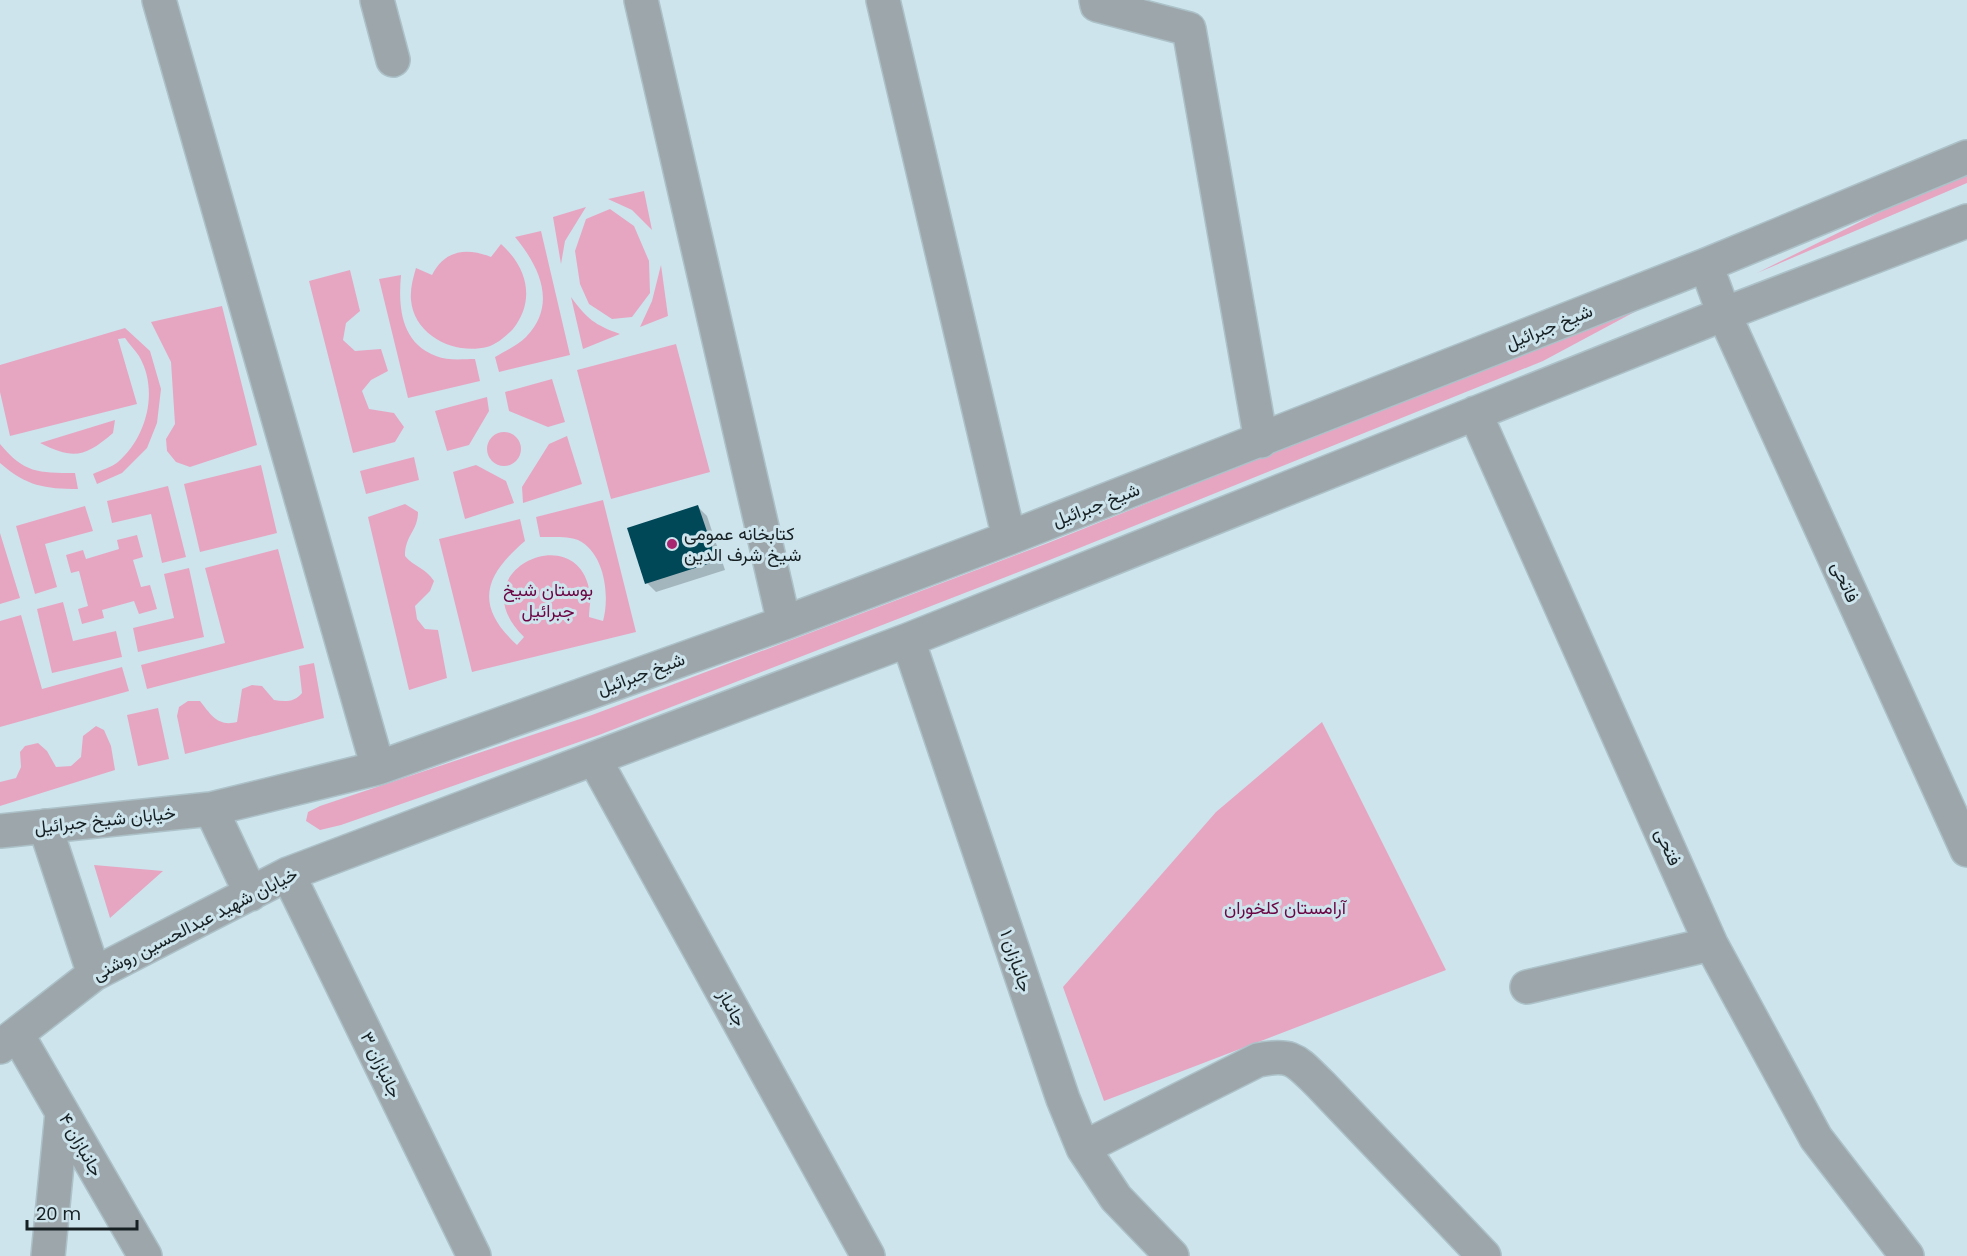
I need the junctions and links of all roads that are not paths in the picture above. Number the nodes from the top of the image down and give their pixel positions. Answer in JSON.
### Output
{"nodes":[{"id":1,"x":159,"y":0,"type":"edge"},
{"id":2,"x":377,"y":0,"type":"edge"},
{"id":3,"x":641,"y":0,"type":"edge"},
{"id":4,"x":883,"y":0,"type":"edge"},
{"id":5,"x":1096,"y":0,"type":"edge"},
{"id":6,"x":393,"y":60,"type":"dead end"},
{"id":7,"x":1967,"y":158,"type":"edge"},
{"id":8,"x":1967,"y":221,"type":"edge"},
{"id":9,"x":1706,"y":265,"type":"junction"},
{"id":10,"x":1724,"y":314,"type":"junction"},
{"id":11,"x":1475,"y":413,"type":"junction"},
{"id":12,"x":1261,"y":441,"type":"junction"},
{"id":13,"x":1009,"y":538,"type":"junction"},
{"id":14,"x":784,"y":623,"type":"junction"},
{"id":15,"x":908,"y":640,"type":"junction"},
{"id":16,"x":595,"y":760,"type":"junction"},
{"id":17,"x":378,"y":768,"type":"junction"},
{"id":18,"x":211,"y":809,"type":"junction"},
{"id":19,"x":45,"y":826,"type":"junction"},
{"id":20,"x":0,"y":831,"type":"edge"},
{"id":21,"x":1967,"y":850,"type":"edge"},
{"id":22,"x":288,"y":874,"type":"junction"},
{"id":23,"x":251,"y":894,"type":"junction"},
{"id":24,"x":1711,"y":944,"type":"junction"},
{"id":25,"x":94,"y":974,"type":"junction"},
{"id":26,"x":1527,"y":987,"type":"dead end"},
{"id":27,"x":8,"y":1040,"type":"edge"},
{"id":28,"x":62,"y":1113,"type":"junction"},
{"id":29,"x":1083,"y":1148,"type":"junction"},
{"id":30,"x":48,"y":1256,"type":"edge"},
{"id":31,"x":145,"y":1256,"type":"edge"},
{"id":32,"x":474,"y":1256,"type":"edge"},
{"id":33,"x":868,"y":1256,"type":"edge"},
{"id":34,"x":1172,"y":1256,"type":"edge"},
{"id":35,"x":1484,"y":1256,"type":"edge"},
{"id":36,"x":1907,"y":1256,"type":"edge"}],
"edges":[{"from":1,"to":17,"type":"street"},
{"from":2,"to":6,"type":"street"},
{"from":3,"to":14,"type":"street"},
{"from":4,"to":13,"type":"street"},
{"from":5,"to":12,"type":"street"},
{"from":7,"to":9,"type":"street","name":"شیخ جبرائیل"},
{"from":8,"to":10,"type":"street"},
{"from":9,"to":10,"type":"street","name":"فاتحی"},
{"from":9,"to":12,"type":"street","name":"شیخ جبرائیل"},
{"from":10,"to":11,"type":"street"},
{"from":10,"to":21,"type":"street","name":"فاتحی"},
{"from":11,"to":15,"type":"street"},
{"from":11,"to":24,"type":"street","name":"فتحی"},
{"from":12,"to":13,"type":"street","name":"شیخ جبرائیل"},
{"from":13,"to":14,"type":"street","name":"شیخ جبرائیل"},
{"from":14,"to":17,"type":"street","name":"شیخ جبرائیل"},
{"from":15,"to":16,"type":"street"},
{"from":15,"to":29,"type":"street","name":"جانبازان ۱"},
{"from":16,"to":22,"type":"street","name":"خیابان شهید عبدالحسین روشنی"},
{"from":16,"to":33,"type":"street","name":"جانباز"},
{"from":17,"to":18,"type":"street","name":"شیخ جبرائیل"},
{"from":18,"to":19,"type":"street","name":"خیابان شیخ جبرائیل"},
{"from":18,"to":23,"type":"street"},
{"from":19,"to":20,"type":"street","name":"خیابان شیخ جبرائیل"},
{"from":19,"to":25,"type":"street"},
{"from":22,"to":23,"type":"street","name":"خیابان شهید عبدالحسین روشنی"},
{"from":22,"to":32,"type":"street","name":"جانبازان ۳"},
{"from":23,"to":25,"type":"street","name":"خیابان شهید عبدالحسین روشنی"},
{"from":24,"to":26,"type":"street"},
{"from":24,"to":36,"type":"street","name":"فتحی"},
{"from":25,"to":27,"type":"street","name":"خیابان شهید عبدالحسین روشنی"},
{"from":27,"to":28,"type":"street","name":"جانبازان ۴"},
{"from":28,"to":30,"type":"street"},
{"from":28,"to":31,"type":"street","name":"جانبازان ۴"},
{"from":29,"to":34,"type":"street","name":"جانبازان ۱"},
{"from":29,"to":35,"type":"street"}]}
